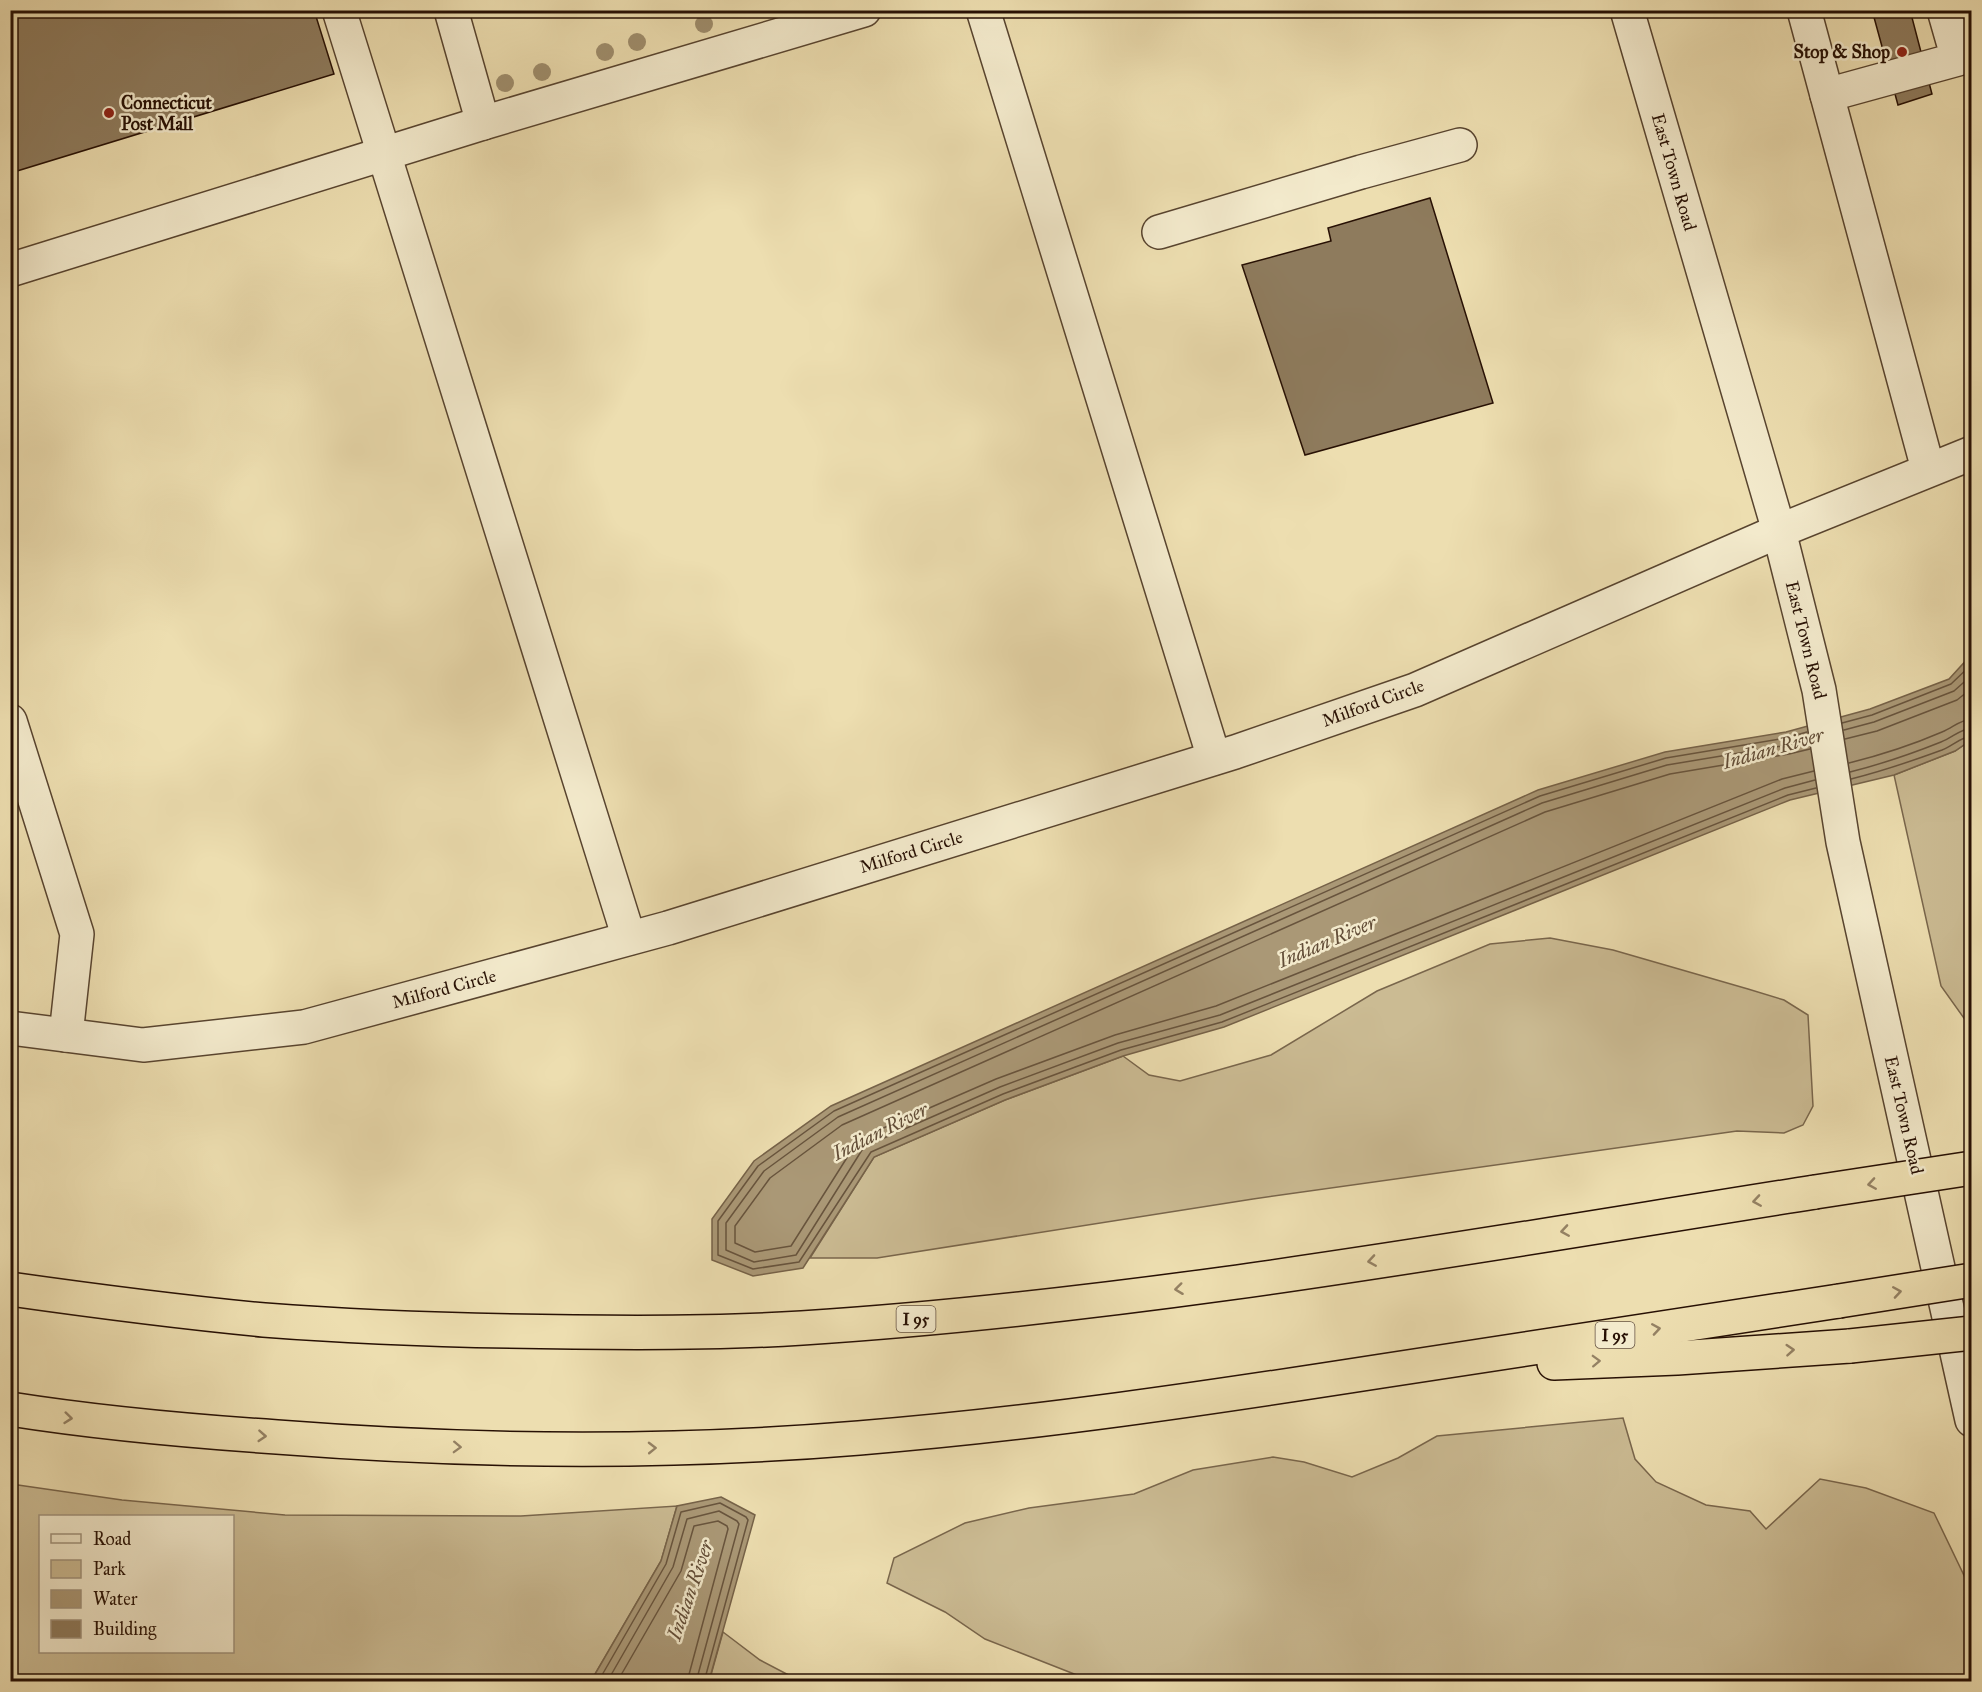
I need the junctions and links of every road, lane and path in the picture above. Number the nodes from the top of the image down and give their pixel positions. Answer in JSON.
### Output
{"nodes":[{"id":1,"x":339,"y":10,"type":"edge"},
{"id":2,"x":451,"y":10,"type":"edge"},
{"id":3,"x":864,"y":10,"type":"edge"},
{"id":4,"x":983,"y":10,"type":"edge"},
{"id":5,"x":1627,"y":10,"type":"edge"},
{"id":6,"x":1804,"y":10,"type":"edge"},
{"id":7,"x":1944,"y":10,"type":"edge"},
{"id":8,"x":1827,"y":95,"type":"junction"},
{"id":9,"x":483,"y":123,"type":"junction"},
{"id":10,"x":1460,"y":145,"type":"dead end"},
{"id":11,"x":384,"y":154,"type":"junction"},
{"id":12,"x":1159,"y":232,"type":"dead end"},
{"id":13,"x":10,"y":270,"type":"edge"},
{"id":14,"x":1971,"y":453,"type":"edge"},
{"id":15,"x":1928,"y":470,"type":"junction"},
{"id":16,"x":1779,"y":531,"type":"junction"},
{"id":17,"x":10,"y":721,"type":"edge"},
{"id":18,"x":1214,"y":758,"type":"junction"},
{"id":19,"x":629,"y":938,"type":"junction"},
{"id":20,"x":10,"y":1028,"type":"edge"},
{"id":21,"x":66,"y":1035,"type":"junction"},
{"id":22,"x":1971,"y":1168,"type":"edge"},
{"id":23,"x":1971,"y":1281,"type":"edge"},
{"id":24,"x":10,"y":1289,"type":"edge"},
{"id":25,"x":1971,"y":1334,"type":"edge"},
{"id":26,"x":1390,"y":1370,"type":"junction"},
{"id":27,"x":10,"y":1409,"type":"edge"},
{"id":28,"x":1971,"y":1420,"type":"edge"}],
"edges":[{"from":1,"to":11,"type":"street"},
{"from":2,"to":9,"type":"street"},
{"from":3,"to":9,"type":"street"},
{"from":4,"to":18,"type":"street"},
{"from":5,"to":16,"type":"street","name":"East Town Road"},
{"from":6,"to":8,"type":"street"},
{"from":7,"to":8,"type":"street"},
{"from":8,"to":15,"type":"street"},
{"from":9,"to":11,"type":"street"},
{"from":10,"to":12,"type":"street"},
{"from":11,"to":13,"type":"street"},
{"from":11,"to":19,"type":"street"},
{"from":14,"to":15,"type":"street","name":"Milford Circle"},
{"from":15,"to":16,"type":"street","name":"Milford Circle"},
{"from":16,"to":18,"type":"street","name":"Milford Circle"},
{"from":16,"to":28,"type":"street","name":"East Town Road"},
{"from":17,"to":21,"type":"street"},
{"from":18,"to":19,"type":"street","name":"Milford Circle"},
{"from":19,"to":21,"type":"street","name":"Milford Circle"},
{"from":20,"to":21,"type":"street","name":"Milford Circle"},
{"from":22,"to":24,"type":"highway","number":"I 95","one_way":true,"bridge":true},
{"from":26,"to":23,"type":"highway","number":"I 95","one_way":true,"bridge":true},
{"from":26,"to":25,"type":"highway","one_way":true,"bridge":true},
{"from":27,"to":26,"type":"highway","number":"I 95","one_way":true}]}
